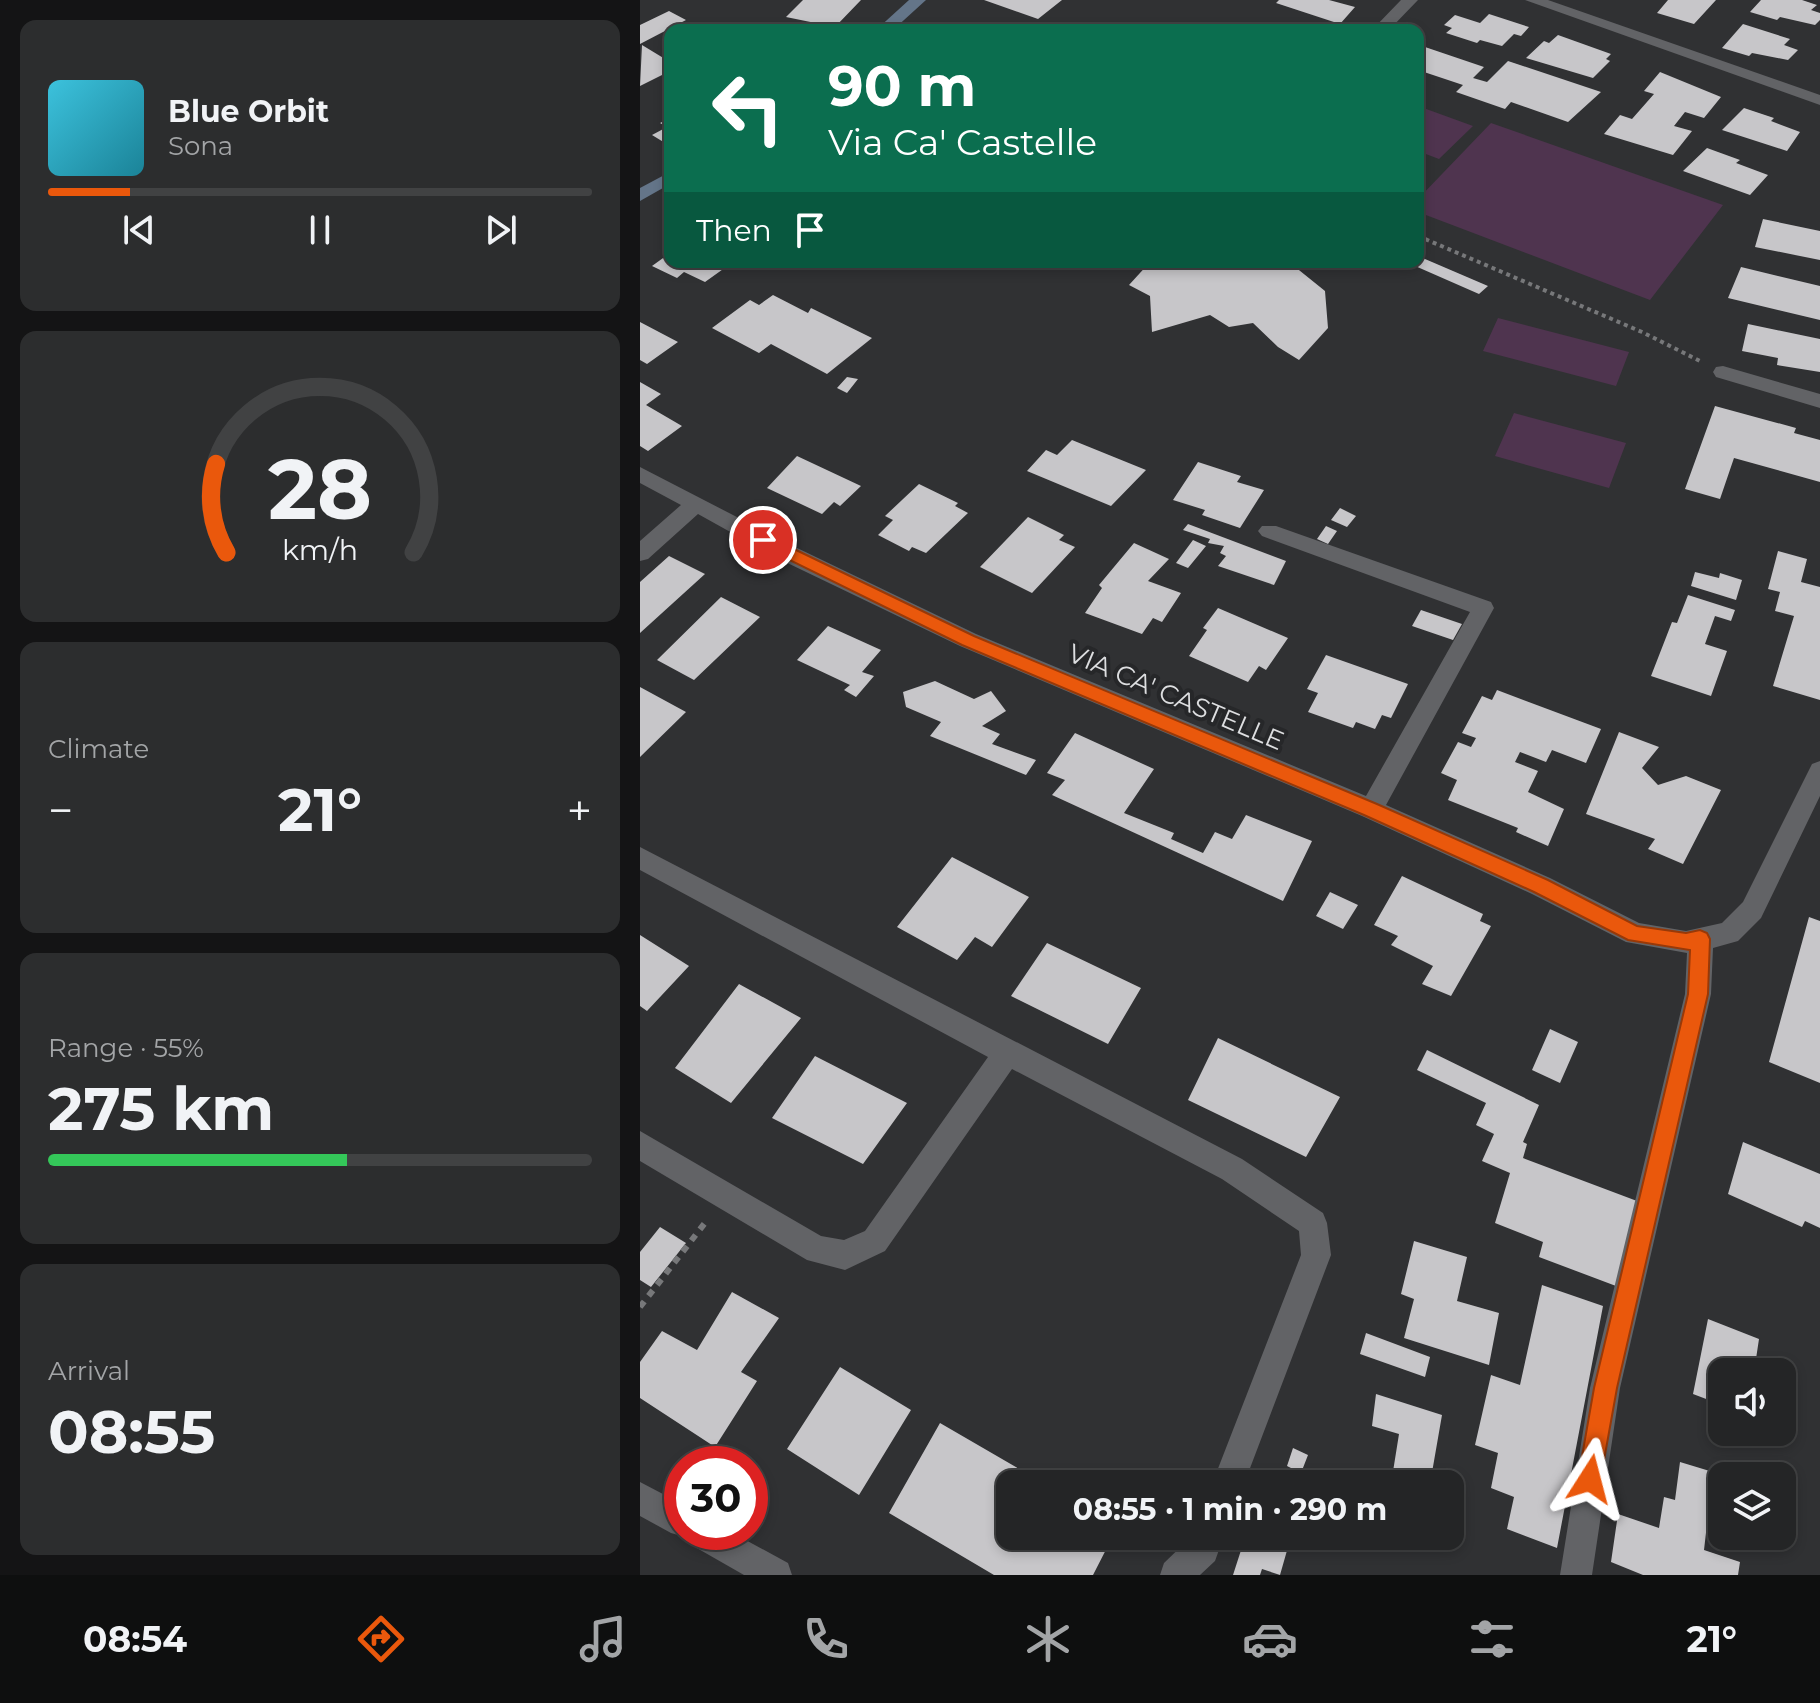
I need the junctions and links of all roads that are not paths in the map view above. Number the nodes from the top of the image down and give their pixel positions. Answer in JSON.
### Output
{"nodes":[{"id":1,"x":918,"y":0,"type":"edge"},
{"id":2,"x":1410,"y":0,"type":"edge"},
{"id":3,"x":1533,"y":0,"type":"edge"},
{"id":4,"x":891,"y":24,"type":"edge"},
{"id":5,"x":1386,"y":24,"type":"edge"},
{"id":6,"x":1820,"y":100,"type":"edge"},
{"id":7,"x":664,"y":181,"type":"edge"},
{"id":8,"x":640,"y":196,"type":"edge"},
{"id":9,"x":1723,"y":372,"type":"road end"},
{"id":10,"x":1820,"y":401,"type":"edge"},
{"id":11,"x":640,"y":474,"type":"edge"},
{"id":12,"x":696,"y":504,"type":"junction"},
{"id":13,"x":1269,"y":531,"type":"dead end"},
{"id":14,"x":640,"y":553,"type":"edge"},
{"id":15,"x":1820,"y":771,"type":"edge"},
{"id":16,"x":1371,"y":809,"type":"junction"},
{"id":17,"x":640,"y":858,"type":"edge"},
{"id":18,"x":1700,"y":939,"type":"junction"},
{"id":19,"x":1008,"y":1052,"type":"junction"},
{"id":20,"x":640,"y":1145,"type":"edge"},
{"id":21,"x":1233,"y":1470,"type":"edge"},
{"id":22,"x":640,"y":1498,"type":"edge"},
{"id":23,"x":664,"y":1512,"type":"edge"},
{"id":24,"x":731,"y":1550,"type":"edge"},
{"id":25,"x":1202,"y":1550,"type":"edge"},
{"id":26,"x":776,"y":1575,"type":"edge"},
{"id":27,"x":1176,"y":1575,"type":"edge"},
{"id":28,"x":1576,"y":1575,"type":"edge"}],
"edges":[{"from":1,"to":4,"type":"street"},
{"from":2,"to":5,"type":"street"},
{"from":3,"to":6,"type":"street"},
{"from":7,"to":8,"type":"street"},
{"from":9,"to":10,"type":"street"},
{"from":11,"to":12,"type":"street","name":"VIA CA' CASTELLE"},
{"from":12,"to":14,"type":"street"},
{"from":12,"to":16,"type":"street","name":"VIA CA' CASTELLE"},
{"from":13,"to":16,"type":"street"},
{"from":15,"to":18,"type":"street"},
{"from":16,"to":18,"type":"street","name":"VIA CA' CASTELLE"},
{"from":17,"to":19,"type":"street"},
{"from":18,"to":28,"type":"street"},
{"from":19,"to":20,"type":"street"},
{"from":19,"to":21,"type":"street"},
{"from":22,"to":23,"type":"street"},
{"from":24,"to":26,"type":"street"},
{"from":25,"to":27,"type":"street"}]}
